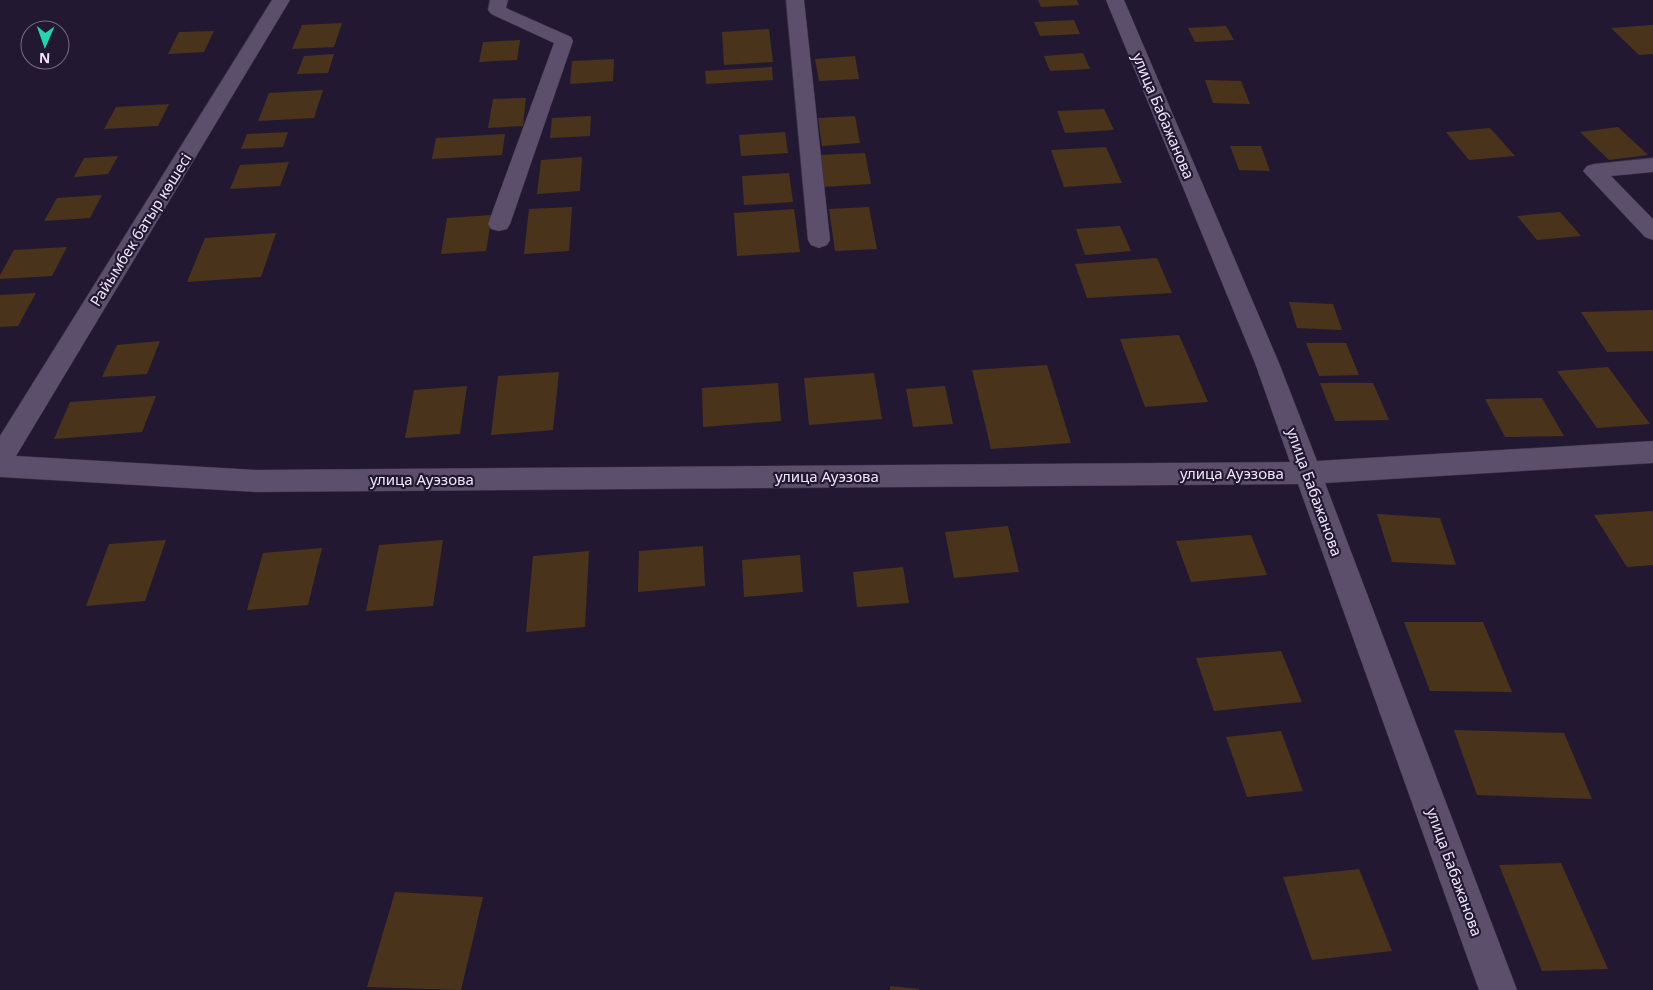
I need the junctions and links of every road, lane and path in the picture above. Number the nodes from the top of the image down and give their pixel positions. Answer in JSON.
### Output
{"nodes":[{"id":1,"x":281,"y":0,"type":"edge"},
{"id":2,"x":499,"y":0,"type":"edge"},
{"id":3,"x":795,"y":0,"type":"edge"},
{"id":4,"x":1115,"y":0,"type":"edge"},
{"id":5,"x":1653,"y":165,"type":"edge"},
{"id":6,"x":499,"y":224,"type":"dead end"},
{"id":7,"x":1653,"y":232,"type":"edge"},
{"id":8,"x":819,"y":240,"type":"dead end"},
{"id":9,"x":1653,"y":452,"type":"edge"},
{"id":10,"x":0,"y":460,"type":"edge"},
{"id":11,"x":0,"y":466,"type":"edge"},
{"id":12,"x":1308,"y":473,"type":"junction"},
{"id":13,"x":1498,"y":990,"type":"edge"}],
"edges":[{"from":1,"to":10,"type":"street","name":"Райымбек батыр көшесі"},
{"from":2,"to":6,"type":"street"},
{"from":3,"to":8,"type":"street"},
{"from":4,"to":12,"type":"street","name":"улица Бабажанова"},
{"from":5,"to":7,"type":"street"},
{"from":9,"to":12,"type":"street","name":"улица Ауэзова"},
{"from":11,"to":12,"type":"street","name":"улица Ауэзова"},
{"from":12,"to":13,"type":"street","name":"улица Бабажанова"}]}
